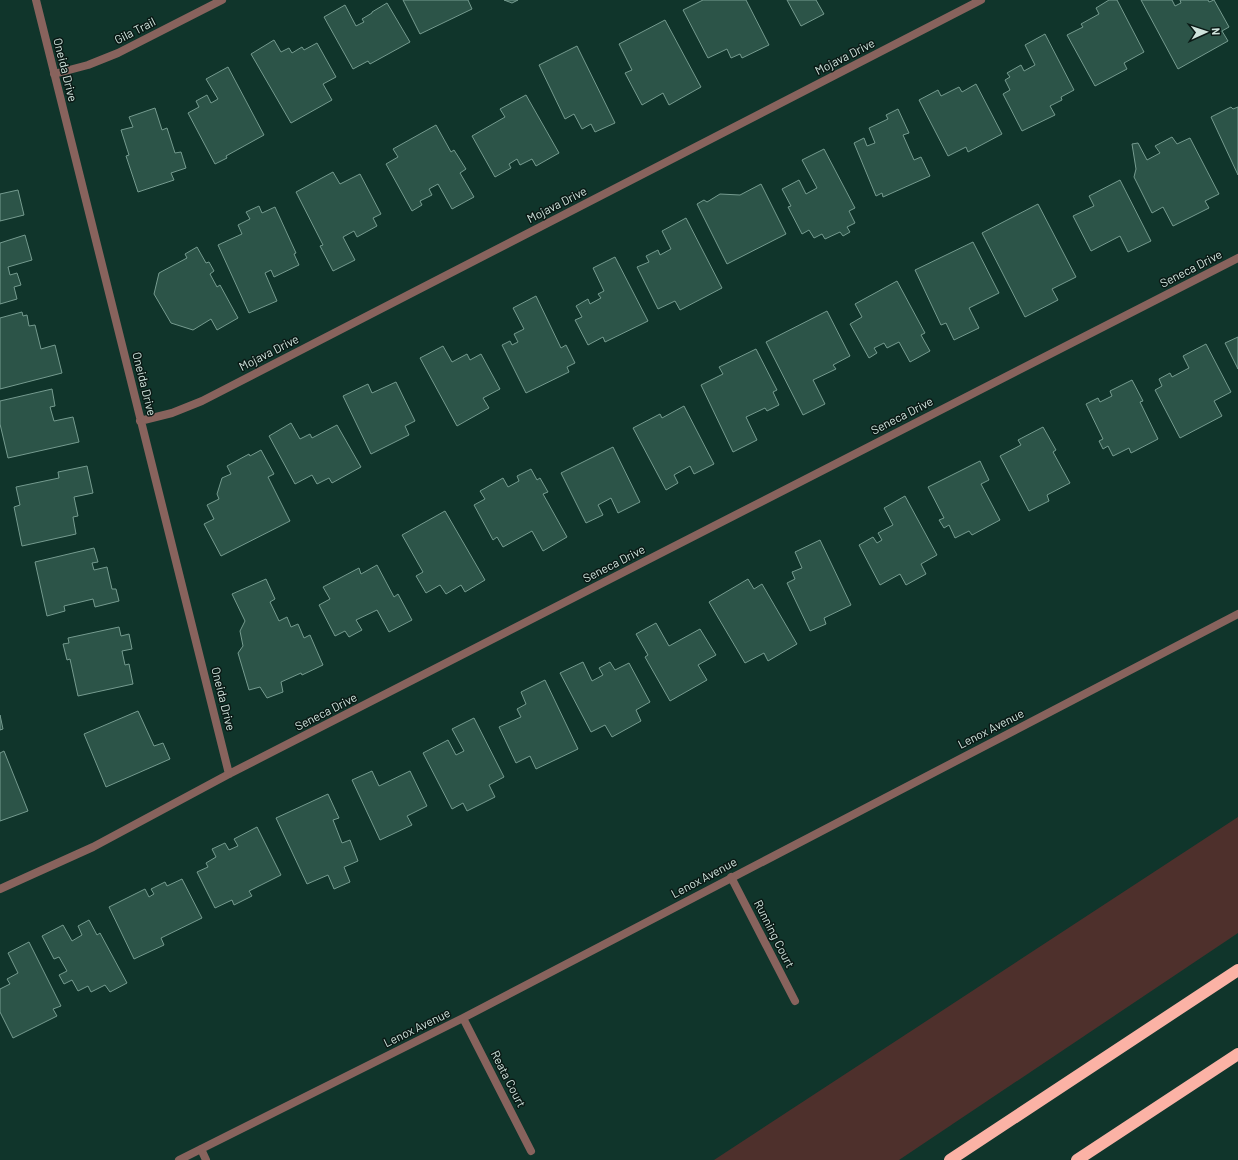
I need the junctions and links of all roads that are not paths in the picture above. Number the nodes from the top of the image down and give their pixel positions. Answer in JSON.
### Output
{"nodes":[{"id":1,"x":36,"y":0,"type":"edge"},
{"id":2,"x":222,"y":0,"type":"edge"},
{"id":3,"x":981,"y":0,"type":"edge"},
{"id":4,"x":54,"y":74,"type":"junction"},
{"id":5,"x":1238,"y":258,"type":"edge"},
{"id":6,"x":140,"y":421,"type":"junction"},
{"id":7,"x":1238,"y":614,"type":"edge"},
{"id":8,"x":229,"y":774,"type":"junction"},
{"id":9,"x":731,"y":877,"type":"junction"},
{"id":10,"x":0,"y":889,"type":"edge"},
{"id":11,"x":1238,"y":970,"type":"edge"},
{"id":12,"x":795,"y":1001,"type":"dead end"},
{"id":13,"x":463,"y":1018,"type":"junction"},
{"id":14,"x":1238,"y":1054,"type":"edge"},
{"id":15,"x":201,"y":1149,"type":"junction"},
{"id":16,"x":531,"y":1151,"type":"dead end"},
{"id":17,"x":179,"y":1160,"type":"edge"},
{"id":18,"x":206,"y":1160,"type":"edge"},
{"id":19,"x":950,"y":1160,"type":"edge"},
{"id":20,"x":1077,"y":1160,"type":"edge"}],
"edges":[{"from":1,"to":4,"type":"street","name":"Oneida Drive"},
{"from":2,"to":4,"type":"street","name":"Gila Trail"},
{"from":3,"to":6,"type":"street","name":"Mojava Drive"},
{"from":4,"to":6,"type":"street","name":"Oneida Drive"},
{"from":5,"to":8,"type":"street","name":"Seneca Drive"},
{"from":6,"to":8,"type":"street","name":"Oneida Drive"},
{"from":7,"to":9,"type":"street","name":"Lenox Avenue"},
{"from":8,"to":10,"type":"street","name":"Seneca Drive"},
{"from":9,"to":12,"type":"street","name":"Running Court"},
{"from":9,"to":13,"type":"street","name":"Lenox Avenue"},
{"from":11,"to":19,"type":"highway"},
{"from":13,"to":15,"type":"street","name":"Lenox Avenue"},
{"from":13,"to":16,"type":"street","name":"Reata Court"},
{"from":14,"to":20,"type":"highway"},
{"from":15,"to":17,"type":"street","name":"Lenox Avenue"},
{"from":15,"to":18,"type":"street"}]}
